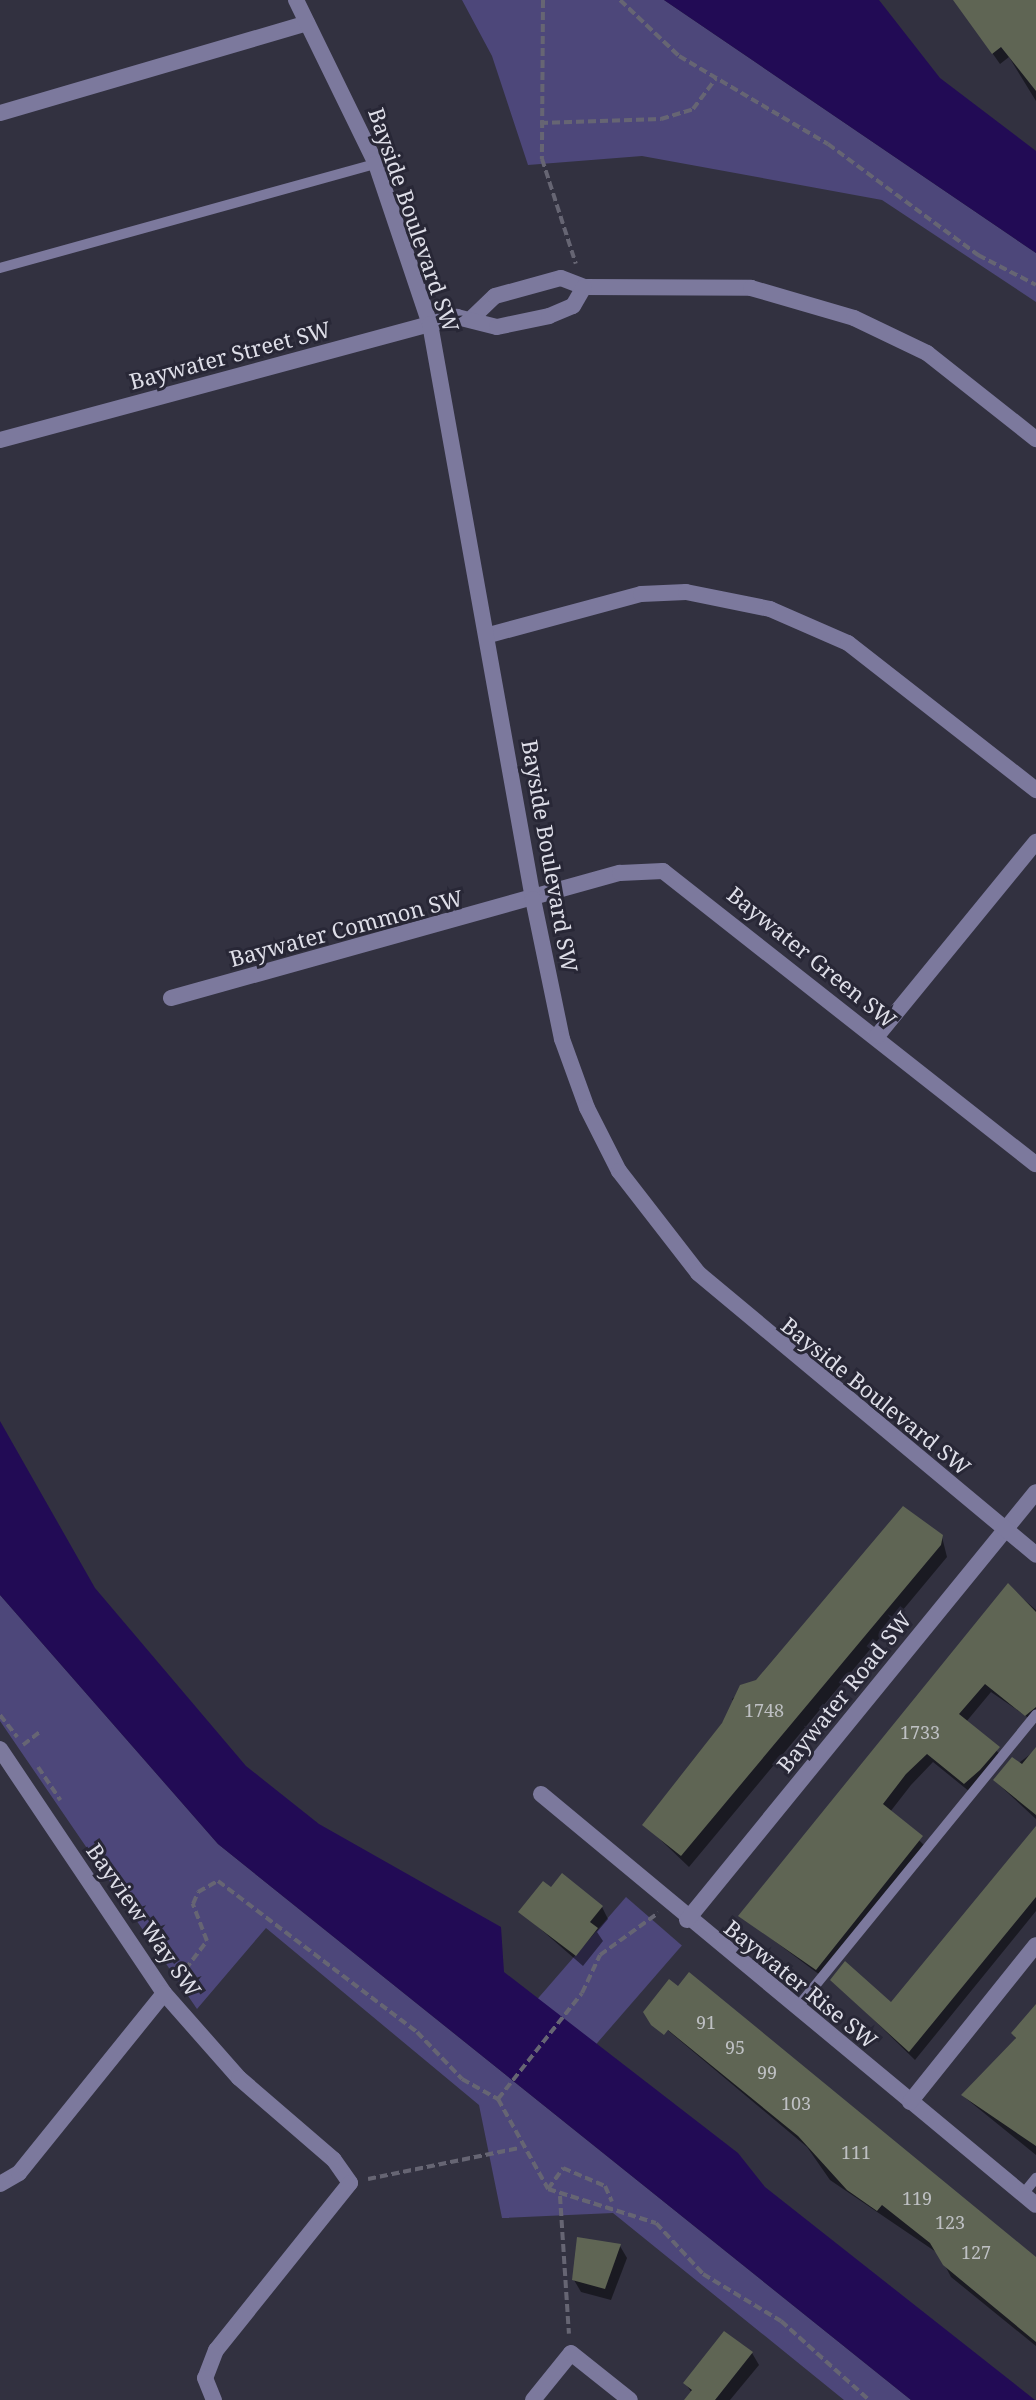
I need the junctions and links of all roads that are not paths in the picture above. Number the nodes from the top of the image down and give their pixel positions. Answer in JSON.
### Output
{"nodes":[{"id":1,"x":296,"y":0,"type":"edge"},
{"id":2,"x":307,"y":23,"type":"junction"},
{"id":3,"x":0,"y":113,"type":"edge"},
{"id":4,"x":376,"y":164,"type":"junction"},
{"id":5,"x":0,"y":268,"type":"edge"},
{"id":6,"x":584,"y":287,"type":"junction"},
{"id":7,"x":473,"y":317,"type":"junction"},
{"id":8,"x":430,"y":324,"type":"junction"},
{"id":9,"x":1036,"y":439,"type":"edge"},
{"id":10,"x":0,"y":440,"type":"edge"},
{"id":11,"x":489,"y":635,"type":"junction"},
{"id":12,"x":1036,"y":790,"type":"edge"},
{"id":13,"x":1036,"y":842,"type":"edge"},
{"id":14,"x":533,"y":899,"type":"junction"},
{"id":15,"x":171,"y":998,"type":"dead end"},
{"id":16,"x":877,"y":1036,"type":"junction"},
{"id":17,"x":1036,"y":1164,"type":"edge"},
{"id":18,"x":1036,"y":1492,"type":"edge"},
{"id":19,"x":1005,"y":1530,"type":"junction"},
{"id":20,"x":1036,"y":1555,"type":"edge"},
{"id":21,"x":1036,"y":1715,"type":"edge"},
{"id":22,"x":3,"y":1761,"type":"edge"},
{"id":23,"x":541,"y":1794,"type":"dead end"},
{"id":24,"x":687,"y":1920,"type":"junction"},
{"id":25,"x":1036,"y":1945,"type":"edge"},
{"id":26,"x":164,"y":1993,"type":"junction"},
{"id":27,"x":796,"y":2009,"type":"junction"},
{"id":28,"x":910,"y":2102,"type":"junction"},
{"id":29,"x":1036,"y":2178,"type":"edge"},
{"id":30,"x":0,"y":2184,"type":"edge"},
{"id":31,"x":1030,"y":2200,"type":"edge"},
{"id":32,"x":214,"y":2400,"type":"edge"},
{"id":33,"x":533,"y":2400,"type":"edge"},
{"id":34,"x":630,"y":2400,"type":"edge"}],
"edges":[{"from":1,"to":2,"type":"street","name":"Bayside Boulevard SW"},
{"from":2,"to":3,"type":"street"},
{"from":2,"to":4,"type":"street","name":"Bayside Boulevard SW"},
{"from":4,"to":5,"type":"lane"},
{"from":4,"to":8,"type":"street","name":"Bayside Boulevard SW"},
{"from":6,"to":7,"type":"street","name":"Baywater Street SW"},
{"from":6,"to":7,"type":"street","name":"Baywater Street SW"},
{"from":6,"to":9,"type":"street","name":"Baywater Street SW"},
{"from":7,"to":8,"type":"street","name":"Baywater Street SW"},
{"from":8,"to":10,"type":"street","name":"Baywater Street SW"},
{"from":8,"to":11,"type":"street","name":"Bayside Boulevard SW"},
{"from":11,"to":12,"type":"street"},
{"from":11,"to":14,"type":"street","name":"Bayside Boulevard SW"},
{"from":13,"to":16,"type":"street"},
{"from":14,"to":15,"type":"street","name":"Baywater Common SW"},
{"from":14,"to":16,"type":"street","name":"Baywater Green SW"},
{"from":14,"to":19,"type":"street","name":"Bayside Boulevard SW"},
{"from":16,"to":17,"type":"street","name":"Baywater Green SW"},
{"from":18,"to":19,"type":"street","name":"Baywater Road SW"},
{"from":19,"to":20,"type":"street","name":"Bayside Boulevard SW"},
{"from":19,"to":24,"type":"street","name":"Baywater Road SW"},
{"from":21,"to":27,"type":"lane"},
{"from":22,"to":26,"type":"street","name":"Bayview Way SW"},
{"from":23,"to":24,"type":"street","name":"Baywater Rise SW"},
{"from":24,"to":27,"type":"street","name":"Baywater Rise SW"},
{"from":25,"to":28,"type":"street"},
{"from":26,"to":30,"type":"street"},
{"from":26,"to":32,"type":"street","name":"Bayview Way SW"},
{"from":27,"to":28,"type":"street","name":"Baywater Rise SW"},
{"from":28,"to":31,"type":"street","name":"Baywater Rise SW"},
{"from":29,"to":31,"type":"lane"},
{"from":33,"to":34,"type":"street"}]}
